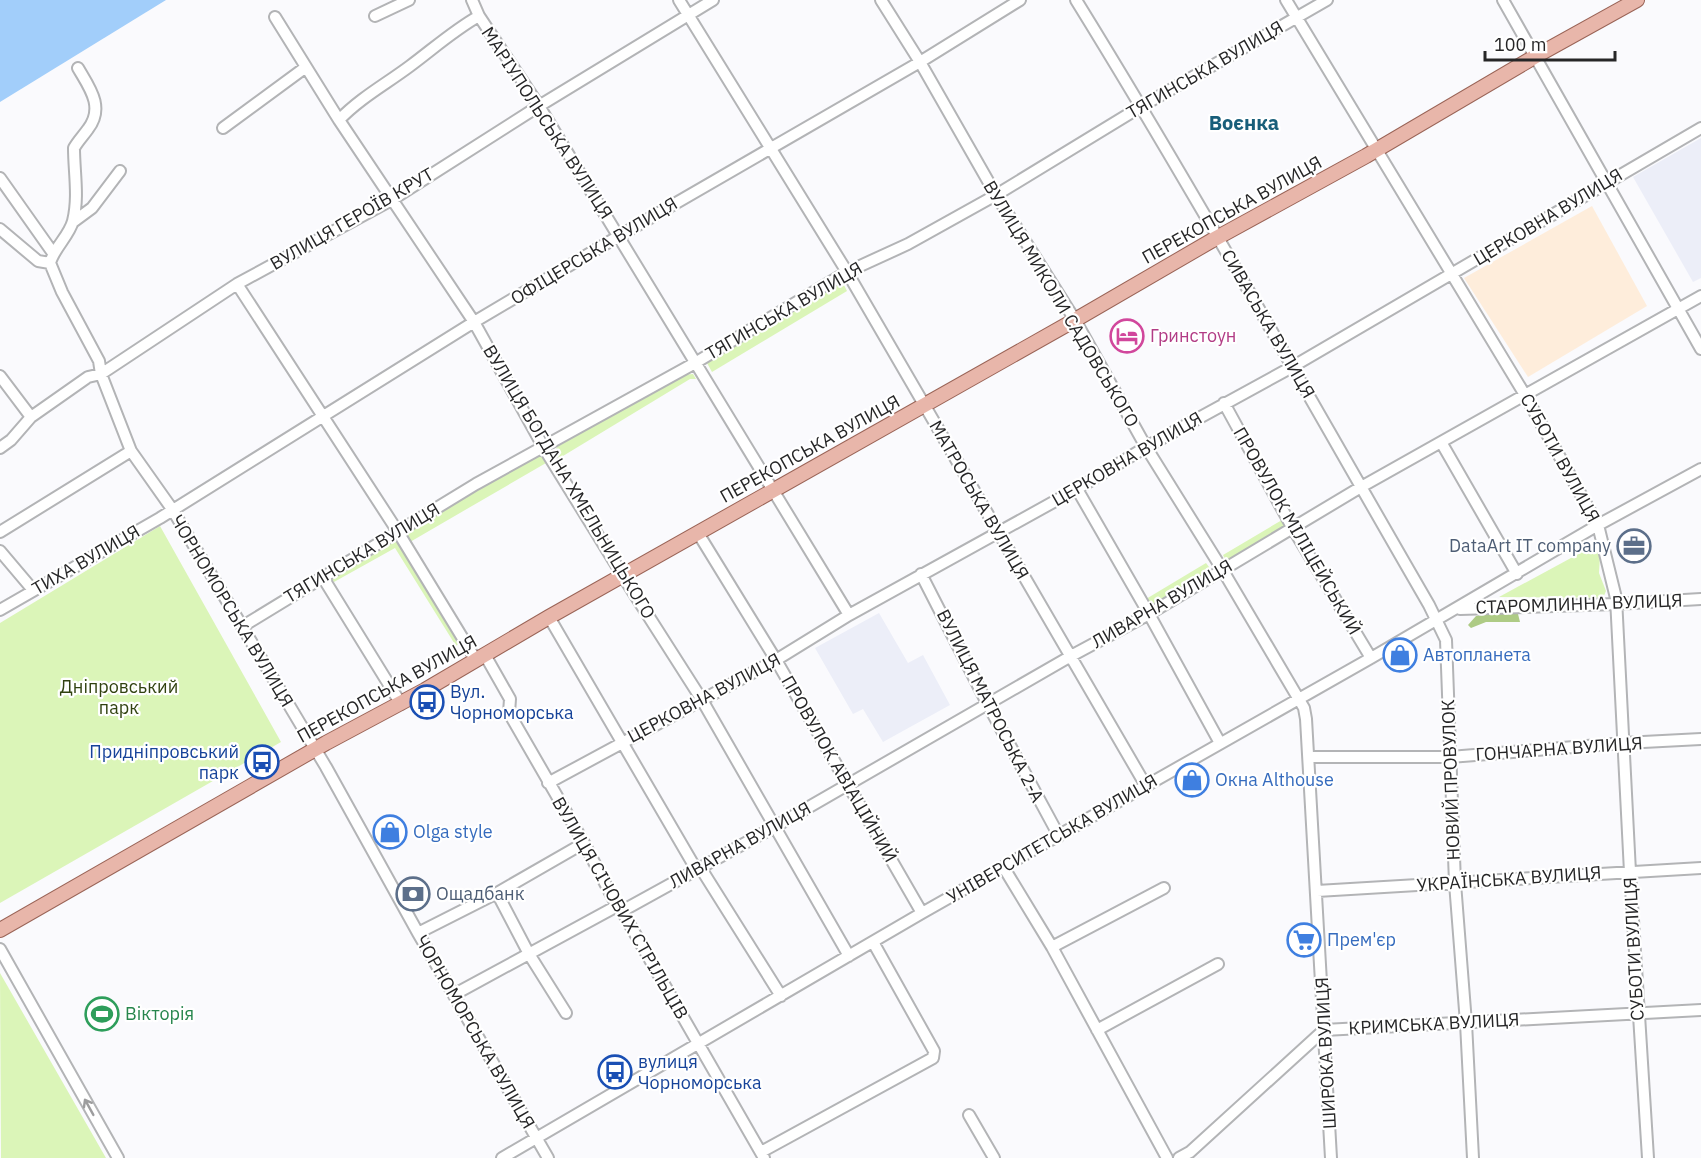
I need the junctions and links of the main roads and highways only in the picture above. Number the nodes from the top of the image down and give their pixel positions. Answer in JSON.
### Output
{"nodes":[{"id":1,"x":1637,"y":0,"type":"edge"},
{"id":2,"x":0,"y":930,"type":"edge"}],
"edges":[{"from":1,"to":2,"type":"main road","name":"ПЕРЕКОПСЬКА ВУЛИЦЯ"}]}
